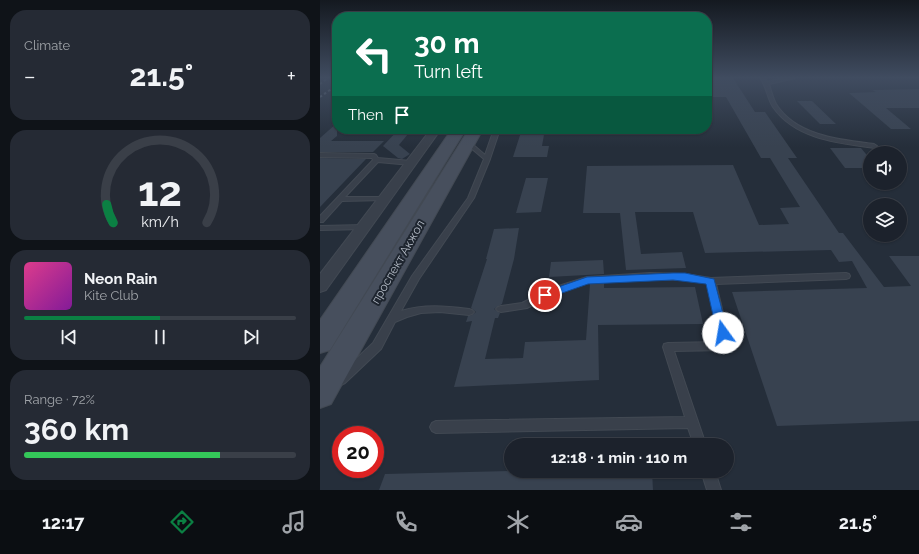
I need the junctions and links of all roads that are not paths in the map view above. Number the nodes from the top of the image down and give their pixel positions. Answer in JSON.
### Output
{"nodes":[{"id":1,"x":773,"y":101,"type":"edge"},
{"id":2,"x":432,"y":134,"type":"edge"},
{"id":3,"x":468,"y":134,"type":"edge"},
{"id":4,"x":495,"y":134,"type":"edge"},
{"id":5,"x":874,"y":146,"type":"dead end"},
{"id":6,"x":320,"y":155,"type":"edge"},
{"id":7,"x":487,"y":159,"type":"junction"},
{"id":8,"x":376,"y":160,"type":"junction"},
{"id":9,"x":411,"y":163,"type":"junction"},
{"id":10,"x":340,"y":199,"type":"junction"},
{"id":11,"x":384,"y":199,"type":"junction"},
{"id":12,"x":320,"y":220,"type":"edge"},
{"id":13,"x":364,"y":227,"type":"junction"},
{"id":14,"x":320,"y":228,"type":"edge"},
{"id":15,"x":846,"y":276,"type":"dead end"},
{"id":16,"x":711,"y":281,"type":"junction"},
{"id":17,"x":320,"y":286,"type":"edge"},
{"id":18,"x":501,"y":310,"type":"dead end"},
{"id":19,"x":469,"y":312,"type":"dead end"},
{"id":20,"x":393,"y":320,"type":"junction"},
{"id":21,"x":320,"y":342,"type":"edge"},
{"id":22,"x":320,"y":394,"type":"edge"},
{"id":23,"x":320,"y":400,"type":"edge"},
{"id":24,"x":692,"y":422,"type":"junction"},
{"id":25,"x":436,"y":428,"type":"dead end"},
{"id":26,"x":698,"y":438,"type":"edge"},
{"id":27,"x":710,"y":478,"type":"edge"},
{"id":28,"x":714,"y":490,"type":"edge"}],
"edges":[{"from":1,"to":5,"type":"lane"},
{"from":2,"to":9,"type":"street"},
{"from":3,"to":7,"type":"lane"},
{"from":3,"to":21,"type":"main road","name":"проспект Акжол"},
{"from":3,"to":22,"type":"main road","name":"проспект Акжол"},
{"from":4,"to":7,"type":"lane"},
{"from":6,"to":8,"type":"lane"},
{"from":7,"to":20,"type":"lane"},
{"from":8,"to":9,"type":"lane"},
{"from":8,"to":10,"type":"lane"},
{"from":9,"to":11,"type":"street"},
{"from":10,"to":11,"type":"lane"},
{"from":10,"to":12,"type":"lane"},
{"from":11,"to":13,"type":"street"},
{"from":13,"to":14,"type":"lane"},
{"from":13,"to":17,"type":"street"},
{"from":15,"to":16,"type":"lane"},
{"from":16,"to":18,"type":"lane"},
{"from":16,"to":24,"type":"lane"},
{"from":19,"to":20,"type":"lane"},
{"from":20,"to":23,"type":"lane"},
{"from":24,"to":25,"type":"lane"},
{"from":24,"to":26,"type":"lane"},
{"from":27,"to":28,"type":"lane"}]}
